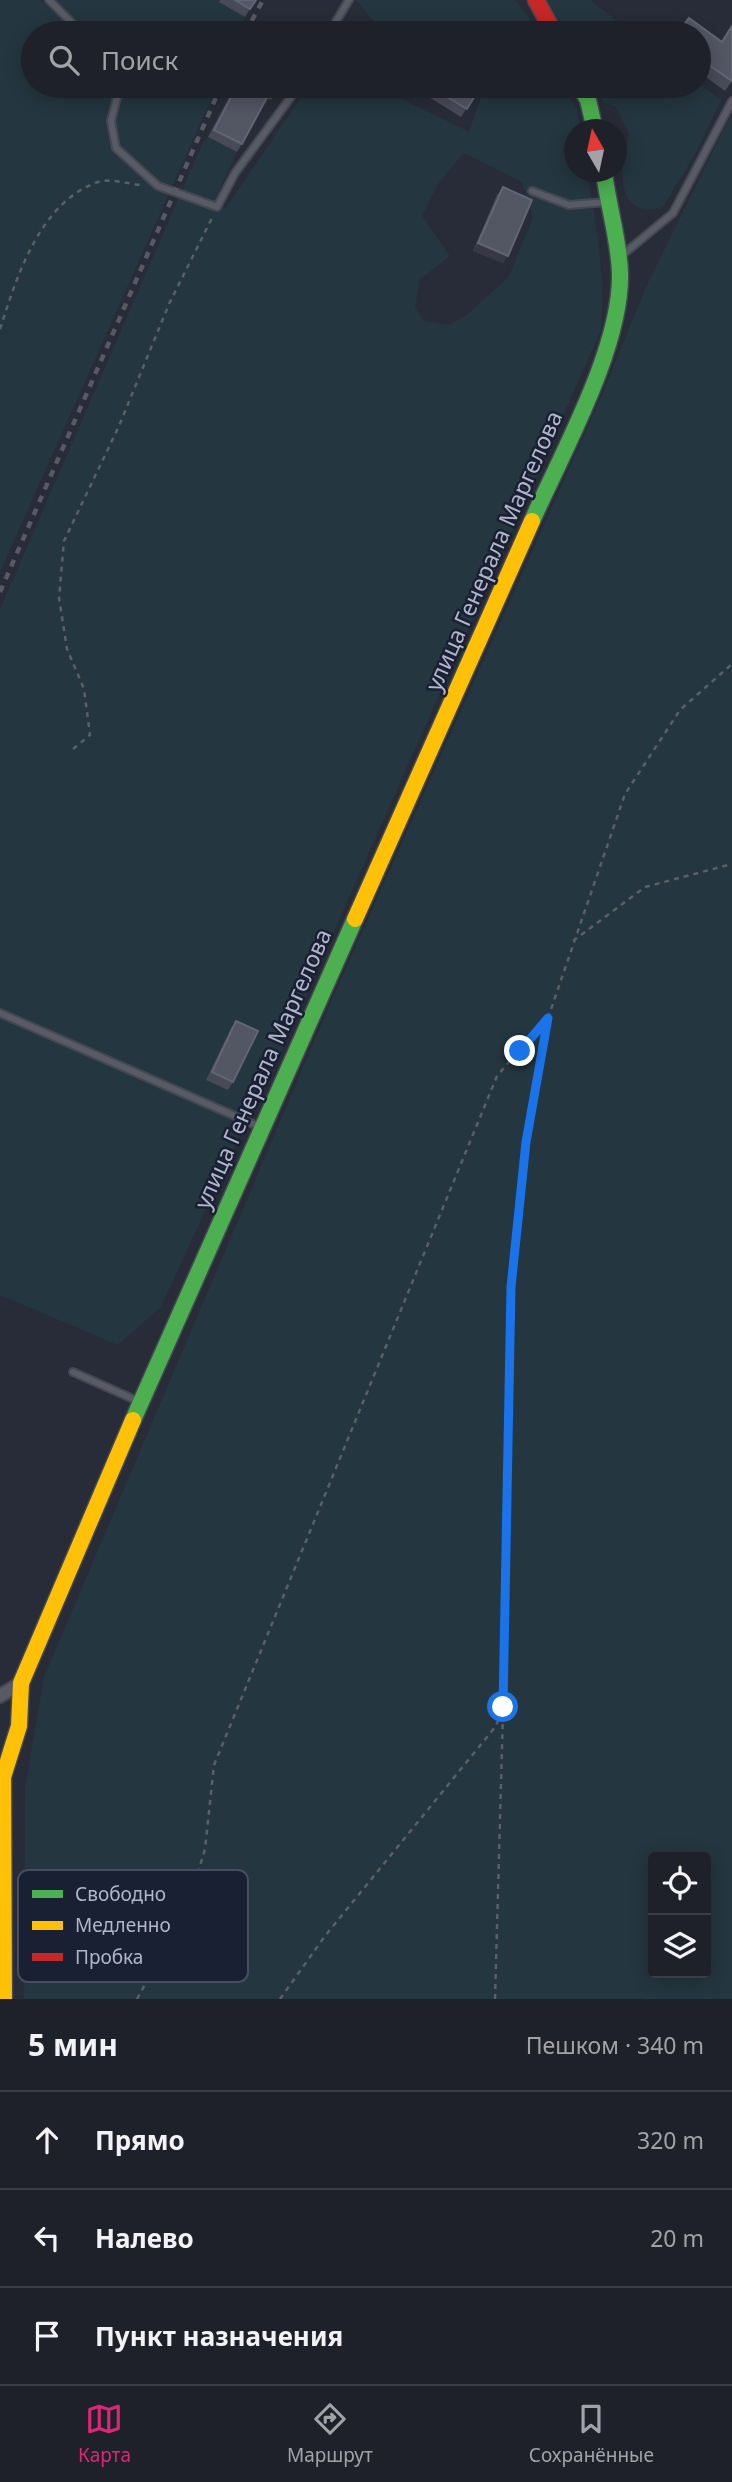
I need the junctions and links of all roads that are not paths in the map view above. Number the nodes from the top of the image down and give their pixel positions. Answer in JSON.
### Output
{"nodes":[{"id":1,"x":49,"y":0,"type":"edge"},
{"id":2,"x":349,"y":0,"type":"edge"},
{"id":3,"x":536,"y":0,"type":"edge"},
{"id":4,"x":70,"y":21,"type":"edge"},
{"id":5,"x":336,"y":21,"type":"edge"},
{"id":6,"x":547,"y":21,"type":"edge"},
{"id":7,"x":117,"y":98,"type":"edge"},
{"id":8,"x":290,"y":98,"type":"edge"},
{"id":9,"x":587,"y":98,"type":"edge"},
{"id":10,"x":732,"y":101,"type":"edge"},
{"id":11,"x":592,"y":119,"type":"edge"},
{"id":12,"x":605,"y":182,"type":"edge"},
{"id":13,"x":533,"y":191,"type":"dead end"},
{"id":14,"x":608,"y":202,"type":"junction"},
{"id":15,"x":620,"y":258,"type":"junction"},
{"id":16,"x":0,"y":1013,"type":"edge"},
{"id":17,"x":262,"y":1127,"type":"junction"},
{"id":18,"x":73,"y":1373,"type":"dead end"},
{"id":19,"x":142,"y":1402,"type":"junction"},
{"id":20,"x":21,"y":1683,"type":"junction"},
{"id":21,"x":0,"y":1696,"type":"edge"},
{"id":22,"x":2,"y":1777,"type":"edge"},
{"id":23,"x":4,"y":1999,"type":"edge"}],
"edges":[{"from":1,"to":4,"type":"lane"},
{"from":2,"to":5,"type":"lane"},
{"from":3,"to":6,"type":"main road"},
{"from":7,"to":8,"type":"lane"},
{"from":9,"to":11,"type":"main road"},
{"from":10,"to":15,"type":"lane"},
{"from":12,"to":14,"type":"main road","name":"улица Генерала Маргелова"},
{"from":13,"to":14,"type":"lane"},
{"from":14,"to":15,"type":"main road","name":"улица Генерала Маргелова"},
{"from":15,"to":17,"type":"main road","name":"улица Генерала Маргелова"},
{"from":16,"to":17,"type":"lane"},
{"from":17,"to":19,"type":"main road","name":"улица Генерала Маргелова"},
{"from":18,"to":19,"type":"lane"},
{"from":19,"to":20,"type":"main road","name":"улица Генерала Маргелова"},
{"from":20,"to":21,"type":"street"},
{"from":20,"to":22,"type":"main road","name":"улица Генерала Маргелова"},
{"from":22,"to":23,"type":"main road","name":"улица Генерала Маргелова"}]}
